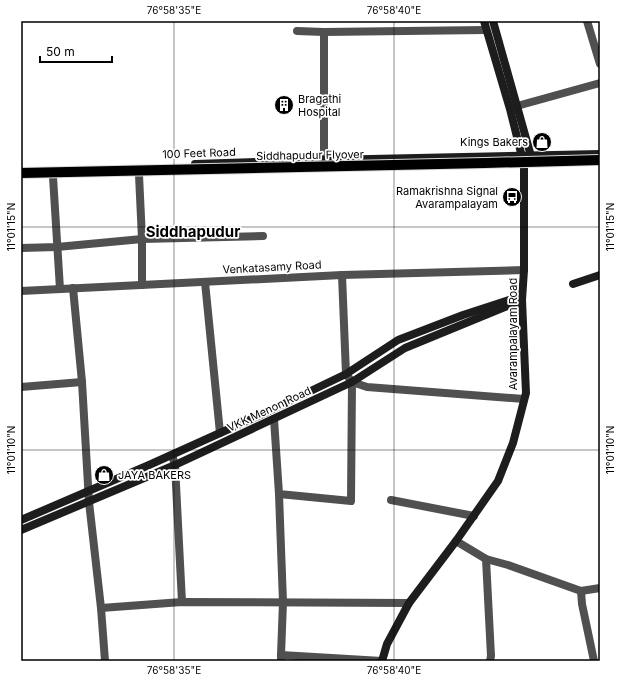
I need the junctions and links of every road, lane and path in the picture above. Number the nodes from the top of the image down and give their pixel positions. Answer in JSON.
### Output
{"nodes":[{"id":1,"x":484,"y":21,"type":"edge"},
{"id":2,"x":493,"y":21,"type":"edge"},
{"id":3,"x":587,"y":21,"type":"edge"},
{"id":4,"x":486,"y":30,"type":"junction"},
{"id":5,"x":297,"y":31,"type":"dead end"},
{"id":6,"x":324,"y":32,"type":"junction"},
{"id":7,"x":600,"y":64,"type":"edge"},
{"id":8,"x":600,"y":82,"type":"edge"},
{"id":9,"x":518,"y":106,"type":"junction"},
{"id":10,"x":600,"y":154,"type":"edge"},
{"id":11,"x":522,"y":156,"type":"junction"},
{"id":12,"x":531,"y":156,"type":"junction"},
{"id":13,"x":324,"y":160,"type":"junction"},
{"id":14,"x":600,"y":160,"type":"edge"},
{"id":15,"x":600,"y":163,"type":"edge"},
{"id":16,"x":524,"y":165,"type":"junction"},
{"id":17,"x":21,"y":169,"type":"edge"},
{"id":18,"x":21,"y":173,"type":"edge"},
{"id":19,"x":139,"y":175,"type":"junction"},
{"id":20,"x":53,"y":177,"type":"junction"},
{"id":21,"x":21,"y":178,"type":"edge"},
{"id":22,"x":263,"y":236,"type":"dead end"},
{"id":23,"x":142,"y":239,"type":"junction"},
{"id":24,"x":57,"y":247,"type":"junction"},
{"id":25,"x":21,"y":248,"type":"edge"},
{"id":26,"x":524,"y":270,"type":"junction"},
{"id":27,"x":342,"y":275,"type":"junction"},
{"id":28,"x":600,"y":275,"type":"edge"},
{"id":29,"x":205,"y":282,"type":"junction"},
{"id":30,"x":573,"y":284,"type":"dead end"},
{"id":31,"x":142,"y":285,"type":"junction"},
{"id":32,"x":73,"y":288,"type":"junction"},
{"id":33,"x":60,"y":289,"type":"junction"},
{"id":34,"x":21,"y":291,"type":"edge"},
{"id":35,"x":522,"y":298,"type":"junction"},
{"id":36,"x":346,"y":374,"type":"junction"},
{"id":37,"x":82,"y":382,"type":"junction"},
{"id":38,"x":352,"y":382,"type":"junction"},
{"id":39,"x":21,"y":387,"type":"edge"},
{"id":40,"x":524,"y":399,"type":"junction"},
{"id":41,"x":274,"y":419,"type":"junction"},
{"id":42,"x":220,"y":433,"type":"junction"},
{"id":43,"x":172,"y":455,"type":"junction"},
{"id":44,"x":175,"y":465,"type":"junction"},
{"id":45,"x":88,"y":491,"type":"junction"},
{"id":46,"x":279,"y":494,"type":"junction"},
{"id":47,"x":391,"y":500,"type":"dead end"},
{"id":48,"x":89,"y":502,"type":"junction"},
{"id":49,"x":474,"y":516,"type":"junction"},
{"id":50,"x":21,"y":520,"type":"edge"},
{"id":51,"x":21,"y":530,"type":"edge"},
{"id":52,"x":456,"y":541,"type":"junction"},
{"id":53,"x":486,"y":559,"type":"junction"},
{"id":54,"x":600,"y":588,"type":"edge"},
{"id":55,"x":582,"y":591,"type":"junction"},
{"id":56,"x":182,"y":602,"type":"junction"},
{"id":57,"x":283,"y":602,"type":"junction"},
{"id":58,"x":409,"y":603,"type":"junction"},
{"id":59,"x":101,"y":608,"type":"junction"},
{"id":60,"x":281,"y":658,"type":"edge"},
{"id":61,"x":105,"y":661,"type":"edge"},
{"id":62,"x":382,"y":661,"type":"edge"},
{"id":63,"x":490,"y":661,"type":"edge"},
{"id":64,"x":594,"y":661,"type":"edge"}],
"edges":[{"from":1,"to":4,"type":"main road","name":"Avarampalayam Road"},
{"from":2,"to":9,"type":"main road"},
{"from":3,"to":7,"type":"street"},
{"from":4,"to":6,"type":"street"},
{"from":4,"to":11,"type":"main road","name":"Avarampalayam Road"},
{"from":5,"to":6,"type":"street"},
{"from":6,"to":13,"type":"street"},
{"from":8,"to":9,"type":"street"},
{"from":9,"to":12,"type":"main road"},
{"from":10,"to":12,"type":"main road","name":"100 Feet Road"},
{"from":11,"to":12,"type":"main road","name":"100 Feet Road"},
{"from":11,"to":13,"type":"main road","name":"100 Feet Road"},
{"from":11,"to":16,"type":"main road","name":"Avarampalayam Road"},
{"from":13,"to":17,"type":"main road","name":"100 Feet Road"},
{"from":14,"to":18,"type":"main road","name":"Siddhapudur Flyover","bridge":true},
{"from":15,"to":16,"type":"main road"},
{"from":16,"to":19,"type":"main road"},
{"from":16,"to":26,"type":"main road","name":"Avarampalayam Road"},
{"from":19,"to":20,"type":"main road"},
{"from":19,"to":23,"type":"street"},
{"from":20,"to":21,"type":"main road"},
{"from":20,"to":24,"type":"street"},
{"from":22,"to":23,"type":"street"},
{"from":23,"to":24,"type":"street"},
{"from":23,"to":31,"type":"street"},
{"from":24,"to":25,"type":"street"},
{"from":24,"to":33,"type":"street"},
{"from":26,"to":27,"type":"street","name":"Venkatasamy Road"},
{"from":26,"to":35,"type":"main road","name":"Avarampalayam Road"},
{"from":27,"to":29,"type":"street","name":"Venkatasamy Road"},
{"from":27,"to":36,"type":"street"},
{"from":28,"to":30,"type":"main road"},
{"from":29,"to":31,"type":"street","name":"Venkatasamy Road"},
{"from":29,"to":42,"type":"street"},
{"from":31,"to":32,"type":"street","name":"Venkatasamy Road"},
{"from":32,"to":33,"type":"street","name":"Venkatasamy Road"},
{"from":32,"to":37,"type":"street"},
{"from":33,"to":34,"type":"street","name":"Venkatasamy Road"},
{"from":35,"to":36,"type":"main road","name":"VKK Menon Road"},
{"from":35,"to":38,"type":"main road","name":"VKK Menon Road"},
{"from":35,"to":40,"type":"main road","name":"Avarampalayam Road"},
{"from":36,"to":38,"type":"street"},
{"from":36,"to":42,"type":"main road","name":"VKK Menon Road"},
{"from":37,"to":39,"type":"street"},
{"from":37,"to":45,"type":"street"},
{"from":38,"to":40,"type":"street"},
{"from":38,"to":41,"type":"main road","name":"VKK Menon Road"},
{"from":38,"to":46,"type":"street"},
{"from":40,"to":49,"type":"main road","name":"Avarampalayam Road"},
{"from":41,"to":44,"type":"main road","name":"VKK Menon Road"},
{"from":41,"to":46,"type":"street"},
{"from":42,"to":43,"type":"main road","name":"VKK Menon Road"},
{"from":43,"to":44,"type":"street"},
{"from":43,"to":45,"type":"main road","name":"VKK Menon Road"},
{"from":44,"to":48,"type":"main road","name":"VKK Menon Road"},
{"from":44,"to":56,"type":"street"},
{"from":45,"to":48,"type":"street"},
{"from":45,"to":50,"type":"main road","name":"VKK Menon Road"},
{"from":46,"to":57,"type":"street"},
{"from":47,"to":49,"type":"street"},
{"from":48,"to":51,"type":"main road","name":"VKK Menon Road"},
{"from":48,"to":59,"type":"street"},
{"from":49,"to":52,"type":"main road","name":"Avarampalayam Road"},
{"from":52,"to":53,"type":"street"},
{"from":52,"to":58,"type":"main road","name":"Avarampalayam Road"},
{"from":53,"to":55,"type":"street"},
{"from":53,"to":63,"type":"street"},
{"from":54,"to":55,"type":"street"},
{"from":55,"to":64,"type":"street"},
{"from":56,"to":57,"type":"street"},
{"from":56,"to":59,"type":"street"},
{"from":57,"to":58,"type":"street"},
{"from":57,"to":60,"type":"street"},
{"from":58,"to":62,"type":"main road","name":"Avarampalayam Road"},
{"from":59,"to":61,"type":"street"},
{"from":60,"to":62,"type":"street"}]}
